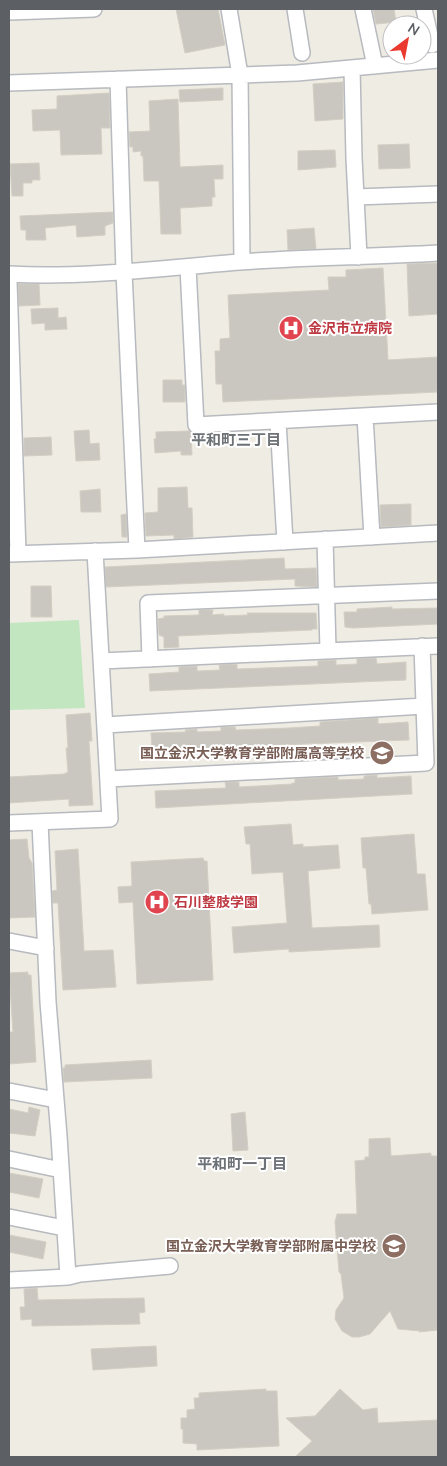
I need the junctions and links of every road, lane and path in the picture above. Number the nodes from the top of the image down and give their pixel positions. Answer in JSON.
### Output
{"nodes":[{"id":1,"x":94,"y":9,"type":"edge"},
{"id":2,"x":229,"y":9,"type":"edge"},
{"id":3,"x":296,"y":9,"type":"edge"},
{"id":4,"x":363,"y":9,"type":"edge"},
{"id":5,"x":9,"y":12,"type":"edge"},
{"id":6,"x":302,"y":53,"type":"dead end"},
{"id":7,"x":438,"y":60,"type":"edge"},
{"id":8,"x":375,"y":66,"type":"junction"},
{"id":9,"x":352,"y":68,"type":"junction"},
{"id":10,"x":240,"y":75,"type":"junction"},
{"id":11,"x":118,"y":79,"type":"junction"},
{"id":12,"x":9,"y":83,"type":"edge"},
{"id":13,"x":438,"y":194,"type":"edge"},
{"id":14,"x":356,"y":198,"type":"junction"},
{"id":15,"x":438,"y":253,"type":"edge"},
{"id":16,"x":359,"y":257,"type":"junction"},
{"id":17,"x":242,"y":262,"type":"junction"},
{"id":18,"x":188,"y":267,"type":"junction"},
{"id":19,"x":124,"y":272,"type":"junction"},
{"id":20,"x":9,"y":274,"type":"edge"},
{"id":21,"x":9,"y":282,"type":"edge"},
{"id":22,"x":438,"y":412,"type":"edge"},
{"id":23,"x":365,"y":416,"type":"junction"},
{"id":24,"x":278,"y":421,"type":"junction"},
{"id":25,"x":438,"y":533,"type":"edge"},
{"id":26,"x":372,"y":537,"type":"junction"},
{"id":27,"x":325,"y":540,"type":"junction"},
{"id":28,"x":285,"y":542,"type":"junction"},
{"id":29,"x":137,"y":550,"type":"junction"},
{"id":30,"x":95,"y":551,"type":"junction"},
{"id":31,"x":14,"y":554,"type":"edge"},
{"id":32,"x":438,"y":591,"type":"edge"},
{"id":33,"x":326,"y":597,"type":"junction"},
{"id":34,"x":422,"y":646,"type":"junction"},
{"id":35,"x":438,"y":646,"type":"edge"},
{"id":36,"x":328,"y":650,"type":"junction"},
{"id":37,"x":150,"y":659,"type":"junction"},
{"id":38,"x":101,"y":661,"type":"junction"},
{"id":39,"x":424,"y":706,"type":"junction"},
{"id":40,"x":105,"y":725,"type":"junction"},
{"id":41,"x":108,"y":779,"type":"junction"},
{"id":42,"x":40,"y":822,"type":"junction"},
{"id":43,"x":9,"y":823,"type":"edge"},
{"id":44,"x":9,"y":941,"type":"edge"},
{"id":45,"x":46,"y":948,"type":"junction"},
{"id":46,"x":9,"y":1091,"type":"edge"},
{"id":47,"x":56,"y":1100,"type":"junction"},
{"id":48,"x":9,"y":1159,"type":"edge"},
{"id":49,"x":61,"y":1170,"type":"junction"},
{"id":50,"x":9,"y":1217,"type":"edge"},
{"id":51,"x":64,"y":1228,"type":"junction"},
{"id":52,"x":170,"y":1266,"type":"dead end"},
{"id":53,"x":68,"y":1277,"type":"junction"},
{"id":54,"x":9,"y":1280,"type":"edge"}],
"edges":[{"from":1,"to":5,"type":"street"},
{"from":2,"to":10,"type":"street"},
{"from":3,"to":6,"type":"street"},
{"from":4,"to":8,"type":"street"},
{"from":7,"to":8,"type":"street"},
{"from":8,"to":9,"type":"street"},
{"from":9,"to":10,"type":"street"},
{"from":9,"to":14,"type":"street"},
{"from":10,"to":11,"type":"street"},
{"from":10,"to":17,"type":"street"},
{"from":11,"to":12,"type":"street"},
{"from":11,"to":19,"type":"street"},
{"from":13,"to":14,"type":"street"},
{"from":14,"to":16,"type":"street"},
{"from":15,"to":16,"type":"street"},
{"from":16,"to":17,"type":"street"},
{"from":17,"to":18,"type":"street"},
{"from":18,"to":19,"type":"street"},
{"from":18,"to":24,"type":"street"},
{"from":19,"to":20,"type":"street"},
{"from":19,"to":29,"type":"street"},
{"from":21,"to":31,"type":"street"},
{"from":22,"to":23,"type":"street"},
{"from":23,"to":24,"type":"street"},
{"from":23,"to":26,"type":"street"},
{"from":24,"to":28,"type":"street"},
{"from":25,"to":26,"type":"street"},
{"from":26,"to":27,"type":"street"},
{"from":27,"to":28,"type":"street"},
{"from":27,"to":33,"type":"street"},
{"from":28,"to":29,"type":"street"},
{"from":29,"to":30,"type":"street"},
{"from":30,"to":31,"type":"street"},
{"from":30,"to":38,"type":"street"},
{"from":32,"to":33,"type":"street"},
{"from":33,"to":36,"type":"street"},
{"from":33,"to":37,"type":"street"},
{"from":34,"to":35,"type":"street"},
{"from":34,"to":36,"type":"street"},
{"from":34,"to":39,"type":"street"},
{"from":36,"to":37,"type":"street"},
{"from":37,"to":38,"type":"street"},
{"from":38,"to":40,"type":"street"},
{"from":39,"to":40,"type":"street"},
{"from":39,"to":41,"type":"street"},
{"from":40,"to":41,"type":"street"},
{"from":41,"to":42,"type":"street"},
{"from":42,"to":43,"type":"street"},
{"from":42,"to":45,"type":"street"},
{"from":44,"to":45,"type":"street"},
{"from":45,"to":47,"type":"street"},
{"from":46,"to":47,"type":"street"},
{"from":47,"to":49,"type":"street"},
{"from":48,"to":49,"type":"street"},
{"from":49,"to":51,"type":"street"},
{"from":50,"to":51,"type":"street"},
{"from":51,"to":53,"type":"street"},
{"from":52,"to":53,"type":"street"},
{"from":53,"to":54,"type":"street"}]}
